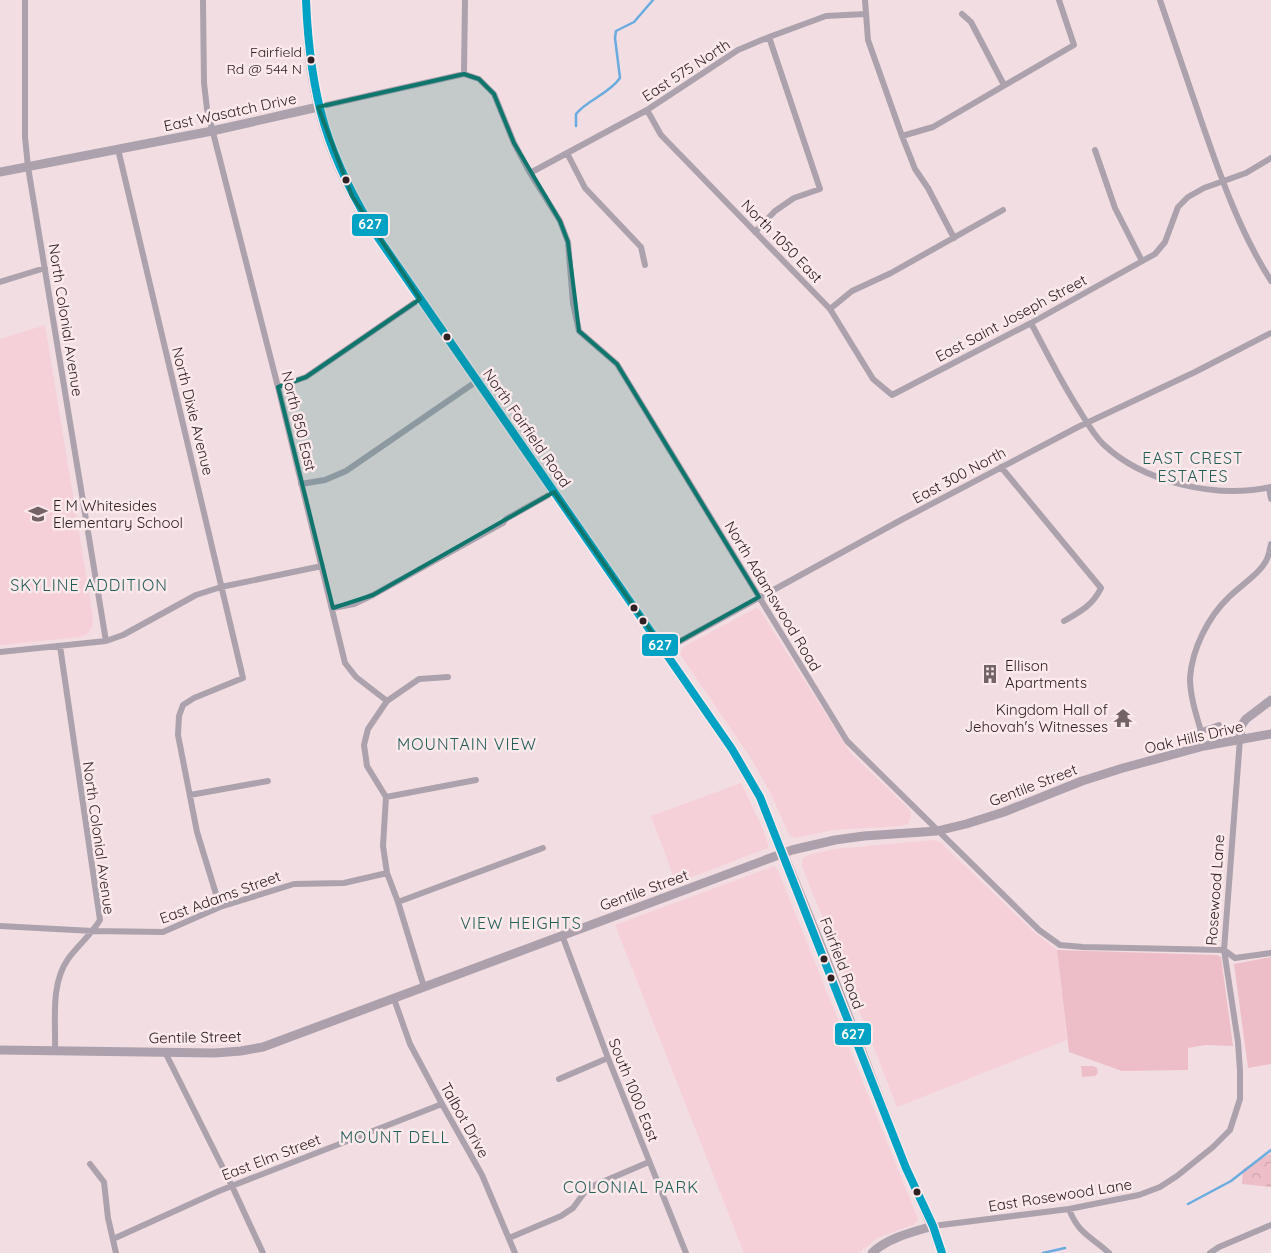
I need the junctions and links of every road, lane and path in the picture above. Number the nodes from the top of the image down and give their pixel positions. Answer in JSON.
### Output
{"nodes":[{"id":1,"x":26,"y":0,"type":"edge"},
{"id":2,"x":203,"y":0,"type":"edge"},
{"id":3,"x":306,"y":0,"type":"edge"},
{"id":4,"x":465,"y":0,"type":"edge"},
{"id":5,"x":865,"y":0,"type":"edge"},
{"id":6,"x":1059,"y":0,"type":"edge"},
{"id":7,"x":1160,"y":0,"type":"edge"},
{"id":8,"x":865,"y":14,"type":"junction"},
{"id":9,"x":962,"y":14,"type":"dead end"},
{"id":10,"x":769,"y":36,"type":"junction"},
{"id":11,"x":464,"y":74,"type":"junction"},
{"id":12,"x":1004,"y":85,"type":"junction"},
{"id":13,"x":318,"y":108,"type":"junction"},
{"id":14,"x":647,"y":110,"type":"junction"},
{"id":15,"x":212,"y":131,"type":"junction"},
{"id":16,"x":902,"y":136,"type":"junction"},
{"id":17,"x":118,"y":149,"type":"junction"},
{"id":18,"x":1094,"y":150,"type":"dead end"},
{"id":19,"x":567,"y":153,"type":"junction"},
{"id":20,"x":1271,"y":158,"type":"edge"},
{"id":21,"x":28,"y":167,"type":"junction"},
{"id":22,"x":0,"y":172,"type":"edge"},
{"id":23,"x":530,"y":173,"type":"junction"},
{"id":24,"x":1222,"y":182,"type":"junction"},
{"id":25,"x":1003,"y":210,"type":"dead end"},
{"id":26,"x":755,"y":232,"type":"junction"},
{"id":27,"x":954,"y":238,"type":"junction"},
{"id":28,"x":1142,"y":261,"type":"junction"},
{"id":29,"x":646,"y":265,"type":"dead end"},
{"id":30,"x":45,"y":268,"type":"junction"},
{"id":31,"x":1271,"y":281,"type":"edge"},
{"id":32,"x":0,"y":282,"type":"edge"},
{"id":33,"x":420,"y":299,"type":"junction"},
{"id":34,"x":830,"y":309,"type":"junction"},
{"id":35,"x":1030,"y":323,"type":"junction"},
{"id":36,"x":1271,"y":332,"type":"edge"},
{"id":37,"x":477,"y":381,"type":"junction"},
{"id":38,"x":278,"y":387,"type":"junction"},
{"id":39,"x":892,"y":395,"type":"joint"},
{"id":40,"x":1087,"y":423,"type":"junction"},
{"id":41,"x":1001,"y":468,"type":"junction"},
{"id":42,"x":301,"y":484,"type":"junction"},
{"id":43,"x":1270,"y":487,"type":"edge"},
{"id":44,"x":554,"y":492,"type":"junction"},
{"id":45,"x":1271,"y":499,"type":"edge"},
{"id":46,"x":1271,"y":544,"type":"edge"},
{"id":47,"x":322,"y":566,"type":"junction"},
{"id":48,"x":222,"y":587,"type":"junction"},
{"id":49,"x":759,"y":597,"type":"junction"},
{"id":50,"x":333,"y":608,"type":"junction"},
{"id":51,"x":1064,"y":621,"type":"dead end"},
{"id":52,"x":106,"y":641,"type":"junction"},
{"id":53,"x":60,"y":646,"type":"junction"},
{"id":54,"x":664,"y":650,"type":"junction"},
{"id":55,"x":0,"y":652,"type":"edge"},
{"id":56,"x":448,"y":677,"type":"dead end"},
{"id":57,"x":1271,"y":700,"type":"edge"},
{"id":58,"x":387,"y":701,"type":"junction"},
{"id":59,"x":1219,"y":725,"type":"dead end"},
{"id":60,"x":1202,"y":731,"type":"junction"},
{"id":61,"x":1271,"y":734,"type":"edge"},
{"id":62,"x":1185,"y":737,"type":"dead end"},
{"id":63,"x":1240,"y":739,"type":"junction"},
{"id":64,"x":1123,"y":768,"type":"joint"},
{"id":65,"x":476,"y":780,"type":"dead end"},
{"id":66,"x":268,"y":781,"type":"dead end"},
{"id":67,"x":190,"y":795,"type":"junction"},
{"id":68,"x":386,"y":798,"type":"junction"},
{"id":69,"x":770,"y":822,"type":"joint"},
{"id":70,"x":937,"y":831,"type":"junction"},
{"id":71,"x":543,"y":848,"type":"dead end"},
{"id":72,"x":783,"y":853,"type":"junction"},
{"id":73,"x":387,"y":873,"type":"junction"},
{"id":74,"x":398,"y":902,"type":"junction"},
{"id":75,"x":220,"y":907,"type":"junction"},
{"id":76,"x":0,"y":926,"type":"edge"},
{"id":77,"x":93,"y":931,"type":"junction"},
{"id":78,"x":562,"y":936,"type":"junction"},
{"id":79,"x":1224,"y":950,"type":"junction"},
{"id":80,"x":1271,"y":953,"type":"edge"},
{"id":81,"x":424,"y":987,"type":"junction"},
{"id":82,"x":394,"y":999,"type":"junction"},
{"id":83,"x":0,"y":1050,"type":"edge"},
{"id":84,"x":55,"y":1051,"type":"junction"},
{"id":85,"x":165,"y":1052,"type":"junction"},
{"id":86,"x":608,"y":1058,"type":"junction"},
{"id":87,"x":559,"y":1079,"type":"dead end"},
{"id":88,"x":442,"y":1104,"type":"junction"},
{"id":89,"x":1230,"y":1130,"type":"joint"},
{"id":90,"x":649,"y":1162,"type":"junction"},
{"id":91,"x":90,"y":1164,"type":"dead end"},
{"id":92,"x":232,"y":1186,"type":"junction"},
{"id":93,"x":1069,"y":1209,"type":"junction"},
{"id":94,"x":1271,"y":1225,"type":"edge"},
{"id":95,"x":933,"y":1226,"type":"junction"},
{"id":96,"x":509,"y":1238,"type":"junction"},
{"id":97,"x":113,"y":1239,"type":"junction"},
{"id":98,"x":116,"y":1253,"type":"edge"},
{"id":99,"x":263,"y":1253,"type":"edge"},
{"id":100,"x":515,"y":1253,"type":"edge"},
{"id":101,"x":686,"y":1253,"type":"edge"},
{"id":102,"x":872,"y":1253,"type":"edge"},
{"id":103,"x":942,"y":1253,"type":"edge"},
{"id":104,"x":1109,"y":1253,"type":"edge"},
{"id":105,"x":1210,"y":1253,"type":"edge"}],
"edges":[{"from":1,"to":21,"type":"street","name":"North Colonial Avenue"},
{"from":2,"to":15,"type":"street","name":"North 850 East"},
{"from":3,"to":13,"type":"main road","name":"North Fairfield Road"},
{"from":4,"to":11,"type":"street"},
{"from":5,"to":8,"type":"street"},
{"from":6,"to":12,"type":"street"},
{"from":7,"to":24,"type":"street"},
{"from":8,"to":10,"type":"street","name":"East 575 North"},
{"from":8,"to":16,"type":"street"},
{"from":9,"to":12,"type":"street"},
{"from":10,"to":14,"type":"street","name":"East 575 North"},
{"from":10,"to":26,"type":"street"},
{"from":11,"to":13,"type":"street","name":"East Wasatch Drive"},
{"from":11,"to":23,"type":"street","name":"North Adamswood Road"},
{"from":12,"to":16,"type":"street"},
{"from":13,"to":15,"type":"street","name":"East Wasatch Drive"},
{"from":13,"to":33,"type":"main road","name":"North Fairfield Road"},
{"from":14,"to":19,"type":"street","name":"East 575 North"},
{"from":14,"to":26,"type":"street","name":"North 1050 East"},
{"from":15,"to":17,"type":"street","name":"East Wasatch Drive"},
{"from":15,"to":38,"type":"street","name":"North 850 East"},
{"from":16,"to":27,"type":"street"},
{"from":17,"to":21,"type":"street","name":"East Wasatch Drive"},
{"from":17,"to":48,"type":"street","name":"North Dixie Avenue"},
{"from":18,"to":28,"type":"street"},
{"from":19,"to":23,"type":"street","name":"East 575 North"},
{"from":19,"to":29,"type":"street"},
{"from":20,"to":24,"type":"street","name":"East Saint Joseph Street"},
{"from":21,"to":22,"type":"street","name":"East Wasatch Drive"},
{"from":21,"to":30,"type":"street","name":"North Colonial Avenue"},
{"from":23,"to":49,"type":"street","name":"North Adamswood Road"},
{"from":24,"to":28,"type":"street","name":"East Saint Joseph Street"},
{"from":24,"to":31,"type":"street"},
{"from":25,"to":27,"type":"street"},
{"from":26,"to":34,"type":"street","name":"North 1050 East"},
{"from":27,"to":34,"type":"street"},
{"from":28,"to":35,"type":"street","name":"East Saint Joseph Street"},
{"from":30,"to":32,"type":"street"},
{"from":30,"to":52,"type":"street","name":"North Colonial Avenue"},
{"from":33,"to":37,"type":"main road","name":"North Fairfield Road"},
{"from":33,"to":38,"type":"street"},
{"from":34,"to":39,"type":"street","name":"North 1050 East"},
{"from":35,"to":39,"type":"street","name":"East Saint Joseph Street"},
{"from":35,"to":40,"type":"street"},
{"from":36,"to":40,"type":"street","name":"East 300 North"},
{"from":37,"to":42,"type":"street"},
{"from":37,"to":44,"type":"main road","name":"North Fairfield Road"},
{"from":38,"to":42,"type":"street","name":"North 850 East"},
{"from":40,"to":41,"type":"street","name":"East 300 North"},
{"from":40,"to":43,"type":"street"},
{"from":41,"to":49,"type":"street","name":"East 300 North"},
{"from":41,"to":51,"type":"street"},
{"from":42,"to":47,"type":"street","name":"North 850 East"},
{"from":43,"to":45,"type":"street"},
{"from":44,"to":50,"type":"street"},
{"from":44,"to":54,"type":"main road","name":"North Fairfield Road"},
{"from":46,"to":60,"type":"street"},
{"from":47,"to":48,"type":"street"},
{"from":47,"to":50,"type":"street","name":"North 850 East"},
{"from":48,"to":52,"type":"street"},
{"from":48,"to":67,"type":"street","name":"North Dixie Avenue"},
{"from":49,"to":54,"type":"street","name":"East 300 North"},
{"from":49,"to":70,"type":"street","name":"North Adamswood Road"},
{"from":50,"to":58,"type":"street","name":"North 850 East"},
{"from":52,"to":53,"type":"street"},
{"from":53,"to":55,"type":"street"},
{"from":53,"to":77,"type":"street","name":"North Colonial Avenue"},
{"from":54,"to":69,"type":"main road","name":"North Fairfield Road"},
{"from":56,"to":58,"type":"street"},
{"from":57,"to":63,"type":"street"},
{"from":58,"to":68,"type":"street"},
{"from":59,"to":60,"type":"street"},
{"from":60,"to":62,"type":"street"},
{"from":61,"to":63,"type":"main road","name":"Oak Hills Drive"},
{"from":63,"to":64,"type":"main road","name":"Oak Hills Drive"},
{"from":63,"to":79,"type":"street","name":"Rosewood Lane"},
{"from":64,"to":70,"type":"main road","name":"Gentile Street"},
{"from":65,"to":68,"type":"street"},
{"from":66,"to":67,"type":"street"},
{"from":67,"to":75,"type":"street"},
{"from":68,"to":73,"type":"street"},
{"from":69,"to":72,"type":"main road","name":"Fairfield Road"},
{"from":70,"to":72,"type":"main road","name":"Gentile Street"},
{"from":70,"to":79,"type":"street","name":"North Adamswood Road"},
{"from":71,"to":74,"type":"street"},
{"from":72,"to":78,"type":"main road","name":"Gentile Street"},
{"from":72,"to":95,"type":"street","name":"Fairfield Road"},
{"from":73,"to":74,"type":"street"},
{"from":73,"to":75,"type":"street","name":"East Adams Street"},
{"from":74,"to":81,"type":"street"},
{"from":75,"to":77,"type":"street","name":"East Adams Street"},
{"from":76,"to":77,"type":"street","name":"East Adams Street"},
{"from":77,"to":84,"type":"street","name":"North Colonial Avenue"},
{"from":78,"to":81,"type":"main road","name":"Gentile Street"},
{"from":78,"to":86,"type":"street","name":"South 1000 East"},
{"from":79,"to":80,"type":"street","name":"North Adamswood Road"},
{"from":79,"to":89,"type":"street","name":"Rosewood Lane"},
{"from":81,"to":82,"type":"main road","name":"Gentile Street"},
{"from":82,"to":85,"type":"main road","name":"Gentile Street"},
{"from":82,"to":88,"type":"street","name":"Talbot Drive"},
{"from":83,"to":84,"type":"main road","name":"Gentile Street"},
{"from":84,"to":85,"type":"main road","name":"Gentile Street"},
{"from":85,"to":92,"type":"street"},
{"from":86,"to":87,"type":"street"},
{"from":86,"to":90,"type":"street","name":"South 1000 East"},
{"from":88,"to":92,"type":"street","name":"East Elm Street"},
{"from":88,"to":96,"type":"street","name":"Talbot Drive"},
{"from":89,"to":93,"type":"street","name":"East Rosewood Lane"},
{"from":90,"to":96,"type":"street"},
{"from":90,"to":101,"type":"street","name":"South 1000 East"},
{"from":91,"to":97,"type":"street"},
{"from":92,"to":97,"type":"street","name":"East Elm Street"},
{"from":92,"to":99,"type":"street"},
{"from":93,"to":95,"type":"street","name":"East Rosewood Lane"},
{"from":93,"to":104,"type":"street"},
{"from":94,"to":105,"type":"street"},
{"from":95,"to":102,"type":"street"},
{"from":95,"to":103,"type":"street","name":"Fairfield Road"},
{"from":96,"to":100,"type":"street","name":"Talbot Drive"},
{"from":97,"to":98,"type":"street"}]}
